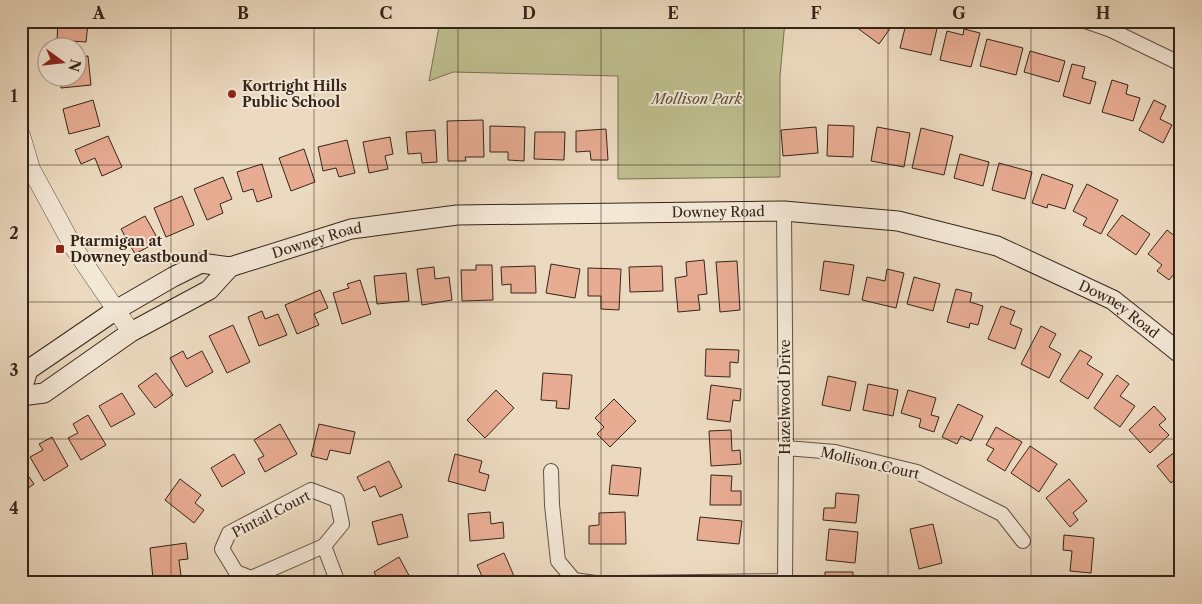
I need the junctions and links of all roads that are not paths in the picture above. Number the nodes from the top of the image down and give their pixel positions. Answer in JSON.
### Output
{"nodes":[{"id":1,"x":1085,"y":21,"type":"edge"},
{"id":2,"x":1113,"y":26,"type":"edge"},
{"id":3,"x":1181,"y":64,"type":"edge"},
{"id":4,"x":21,"y":135,"type":"edge"},
{"id":5,"x":784,"y":211,"type":"junction"},
{"id":6,"x":230,"y":267,"type":"junction"},
{"id":7,"x":116,"y":310,"type":"junction"},
{"id":8,"x":130,"y":332,"type":"junction"},
{"id":9,"x":1181,"y":354,"type":"edge"},
{"id":10,"x":21,"y":395,"type":"edge"},
{"id":11,"x":786,"y":448,"type":"junction"},
{"id":12,"x":551,"y":471,"type":"dead end"},
{"id":13,"x":1023,"y":541,"type":"dead end"},
{"id":14,"x":324,"y":546,"type":"junction"},
{"id":15,"x":785,"y":582,"type":"edge"},
{"id":16,"x":338,"y":583,"type":"edge"},
{"id":17,"x":594,"y":583,"type":"edge"},
{"id":18,"x":625,"y":583,"type":"edge"}],
"edges":[{"from":1,"to":2,"type":"street"},
{"from":2,"to":3,"type":"street"},
{"from":4,"to":7,"type":"street"},
{"from":5,"to":6,"type":"main road","name":"Downey Road"},
{"from":5,"to":9,"type":"main road","name":"Downey Road"},
{"from":5,"to":11,"type":"street","name":"Hazelwood Drive"},
{"from":6,"to":7,"type":"main road","name":"Downey Road"},
{"from":6,"to":8,"type":"main road","name":"Downey Road"},
{"from":7,"to":8,"type":"street"},
{"from":7,"to":10,"type":"main road","name":"Downey Road"},
{"from":8,"to":10,"type":"main road","name":"Downey Road"},
{"from":11,"to":13,"type":"street","name":"Mollison Court"},
{"from":11,"to":15,"type":"street","name":"Hazelwood Drive"},
{"from":12,"to":17,"type":"street"},
{"from":14,"to":14,"type":"street","name":"Pintail Court"},
{"from":14,"to":16,"type":"street"},
{"from":15,"to":18,"type":"street"}]}
